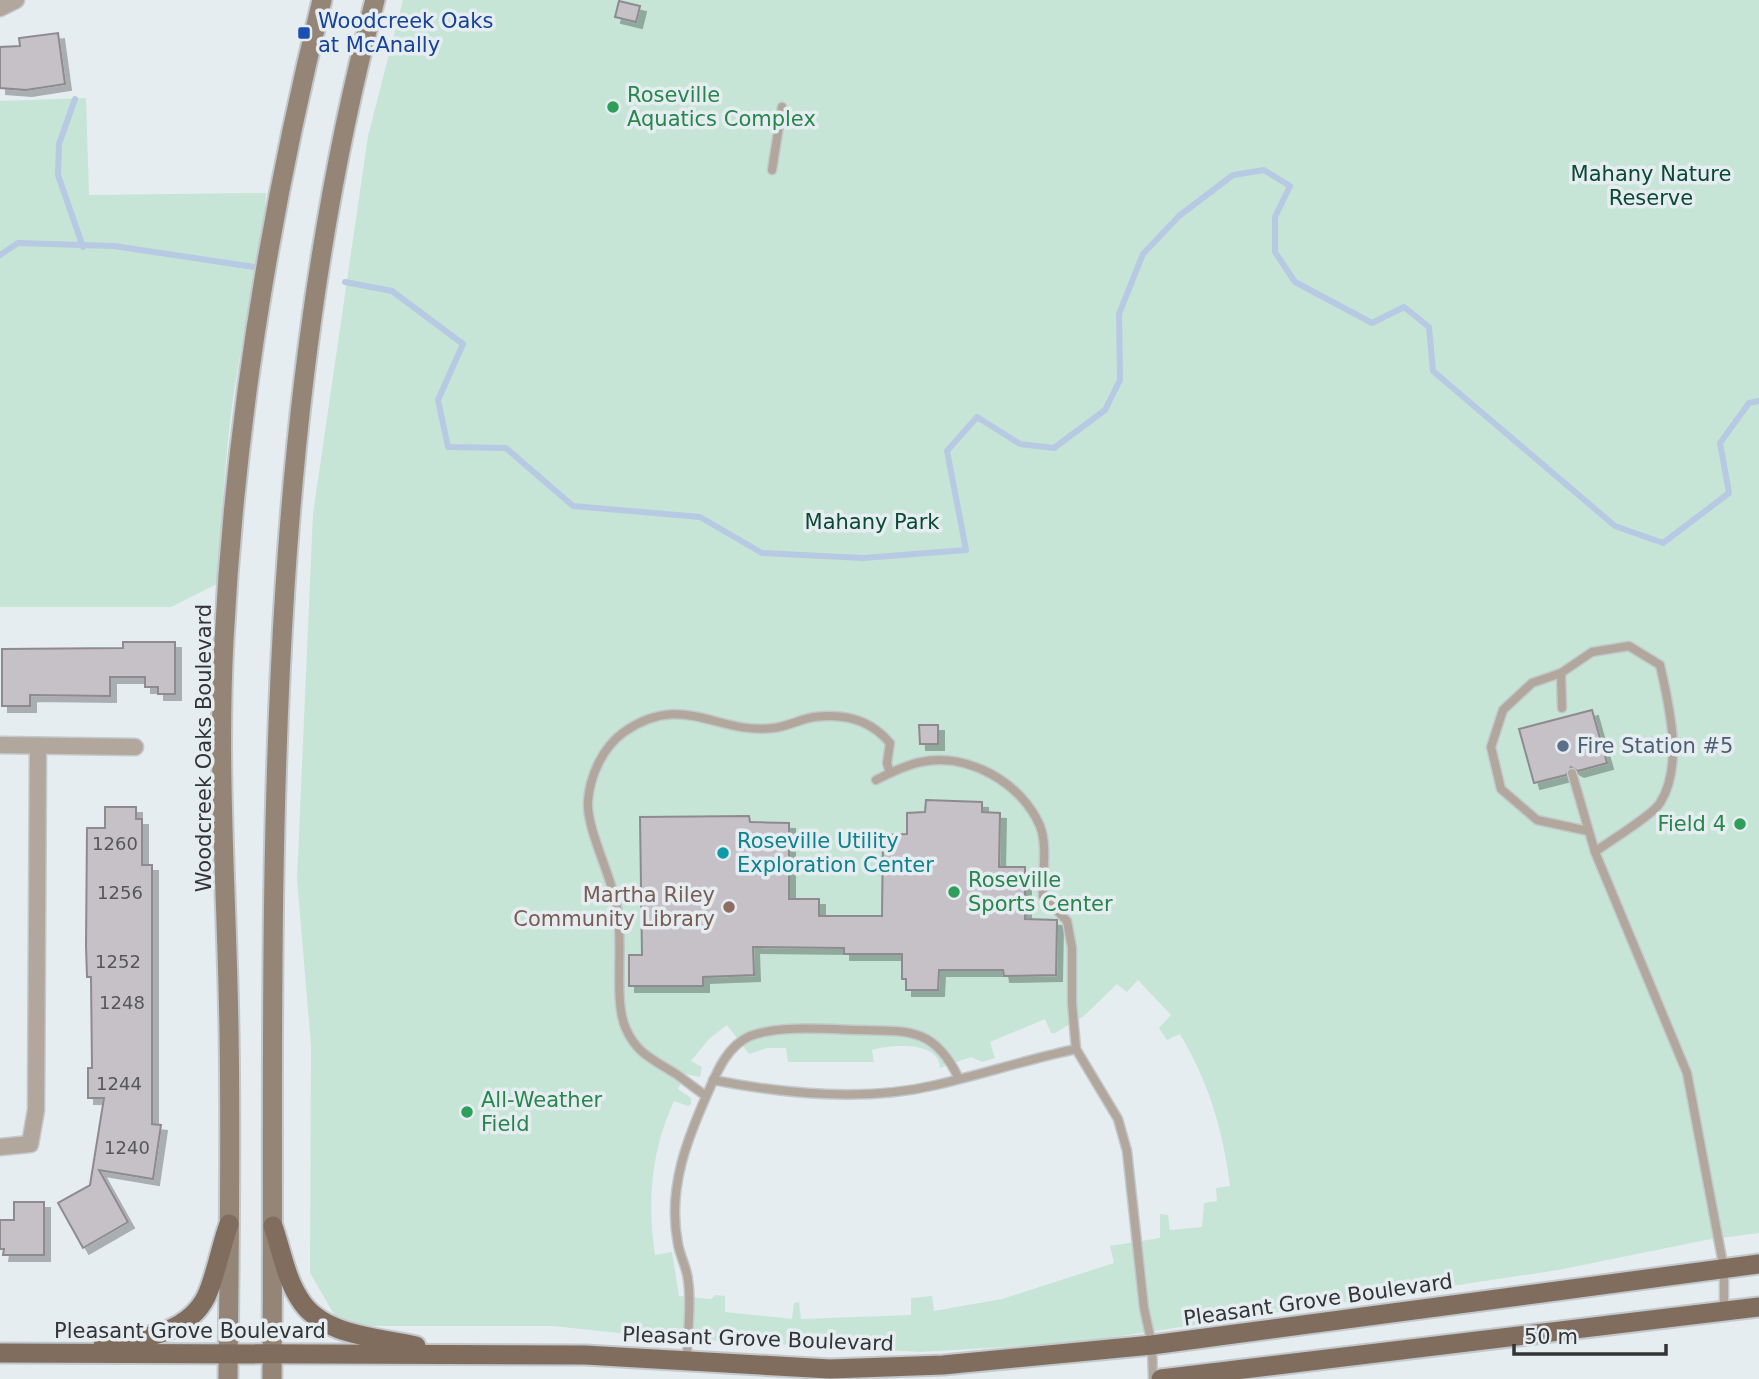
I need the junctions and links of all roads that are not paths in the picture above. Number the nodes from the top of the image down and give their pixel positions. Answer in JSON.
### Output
{"nodes":[{"id":1,"x":16,"y":0,"type":"edge"},
{"id":2,"x":322,"y":0,"type":"edge"},
{"id":3,"x":375,"y":0,"type":"edge"},
{"id":4,"x":0,"y":8,"type":"edge"},
{"id":5,"x":782,"y":107,"type":"dead end"},
{"id":6,"x":772,"y":170,"type":"dead end"},
{"id":7,"x":1561,"y":673,"type":"junction"},
{"id":8,"x":1562,"y":709,"type":"dead end"},
{"id":9,"x":0,"y":745,"type":"edge"},
{"id":10,"x":38,"y":746,"type":"junction"},
{"id":11,"x":135,"y":747,"type":"dead end"},
{"id":12,"x":890,"y":773,"type":"junction"},
{"id":13,"x":1572,"y":773,"type":"dead end"},
{"id":14,"x":876,"y":780,"type":"dead end"},
{"id":15,"x":1588,"y":831,"type":"junction"},
{"id":16,"x":1595,"y":852,"type":"junction"},
{"id":17,"x":1076,"y":1049,"type":"junction"},
{"id":18,"x":958,"y":1077,"type":"junction"},
{"id":19,"x":713,"y":1080,"type":"junction"},
{"id":20,"x":706,"y":1096,"type":"junction"},
{"id":21,"x":0,"y":1147,"type":"edge"},
{"id":22,"x":229,"y":1224,"type":"junction"},
{"id":23,"x":273,"y":1226,"type":"junction"},
{"id":24,"x":1759,"y":1264,"type":"edge"},
{"id":25,"x":1724,"y":1269,"type":"junction"},
{"id":26,"x":1759,"y":1307,"type":"edge"},
{"id":27,"x":1724,"y":1311,"type":"junction"},
{"id":28,"x":1152,"y":1345,"type":"junction"},
{"id":29,"x":0,"y":1353,"type":"edge"},
{"id":30,"x":71,"y":1354,"type":"junction"},
{"id":31,"x":228,"y":1354,"type":"junction"},
{"id":32,"x":272,"y":1354,"type":"junction"},
{"id":33,"x":451,"y":1354,"type":"junction"},
{"id":34,"x":687,"y":1360,"type":"junction"},
{"id":35,"x":890,"y":1368,"type":"junction"},
{"id":36,"x":228,"y":1379,"type":"edge"},
{"id":37,"x":272,"y":1379,"type":"edge"},
{"id":38,"x":835,"y":1379,"type":"edge"},
{"id":39,"x":1153,"y":1379,"type":"edge"},
{"id":40,"x":1161,"y":1379,"type":"edge"}],
"edges":[{"from":1,"to":4,"type":"street"},
{"from":2,"to":22,"type":"main road","name":"Woodcreek Oaks Boulevard"},
{"from":3,"to":23,"type":"main road"},
{"from":5,"to":6,"type":"lane"},
{"from":7,"to":8,"type":"lane"},
{"from":7,"to":15,"type":"lane"},
{"from":7,"to":16,"type":"lane"},
{"from":9,"to":10,"type":"street"},
{"from":10,"to":11,"type":"street"},
{"from":10,"to":21,"type":"street"},
{"from":12,"to":14,"type":"lane"},
{"from":12,"to":17,"type":"lane"},
{"from":12,"to":20,"type":"lane"},
{"from":13,"to":15,"type":"lane"},
{"from":15,"to":16,"type":"lane"},
{"from":16,"to":25,"type":"lane"},
{"from":17,"to":18,"type":"lane"},
{"from":17,"to":28,"type":"lane"},
{"from":18,"to":19,"type":"lane"},
{"from":18,"to":19,"type":"lane"},
{"from":19,"to":20,"type":"lane"},
{"from":20,"to":34,"type":"lane"},
{"from":22,"to":30,"type":"main road"},
{"from":22,"to":31,"type":"main road","name":"Woodcreek Oaks Boulevard"},
{"from":23,"to":32,"type":"main road"},
{"from":23,"to":33,"type":"main road"},
{"from":24,"to":25,"type":"main road","name":"Pleasant Grove Boulevard"},
{"from":25,"to":27,"type":"lane"},
{"from":25,"to":28,"type":"main road","name":"Pleasant Grove Boulevard"},
{"from":26,"to":27,"type":"main road"},
{"from":27,"to":40,"type":"main road"},
{"from":28,"to":35,"type":"main road","name":"Pleasant Grove Boulevard"},
{"from":28,"to":39,"type":"lane"},
{"from":29,"to":30,"type":"main road","name":"Pleasant Grove Boulevard"},
{"from":30,"to":31,"type":"main road","name":"Pleasant Grove Boulevard"},
{"from":31,"to":32,"type":"main road","name":"Pleasant Grove Boulevard"},
{"from":31,"to":36,"type":"main road","name":"Woodcreek Oaks Boulevard"},
{"from":32,"to":33,"type":"main road","name":"Pleasant Grove Boulevard"},
{"from":32,"to":37,"type":"main road"},
{"from":33,"to":34,"type":"main road","name":"Pleasant Grove Boulevard"},
{"from":34,"to":35,"type":"main road","name":"Pleasant Grove Boulevard"},
{"from":35,"to":38,"type":"main road"}]}
